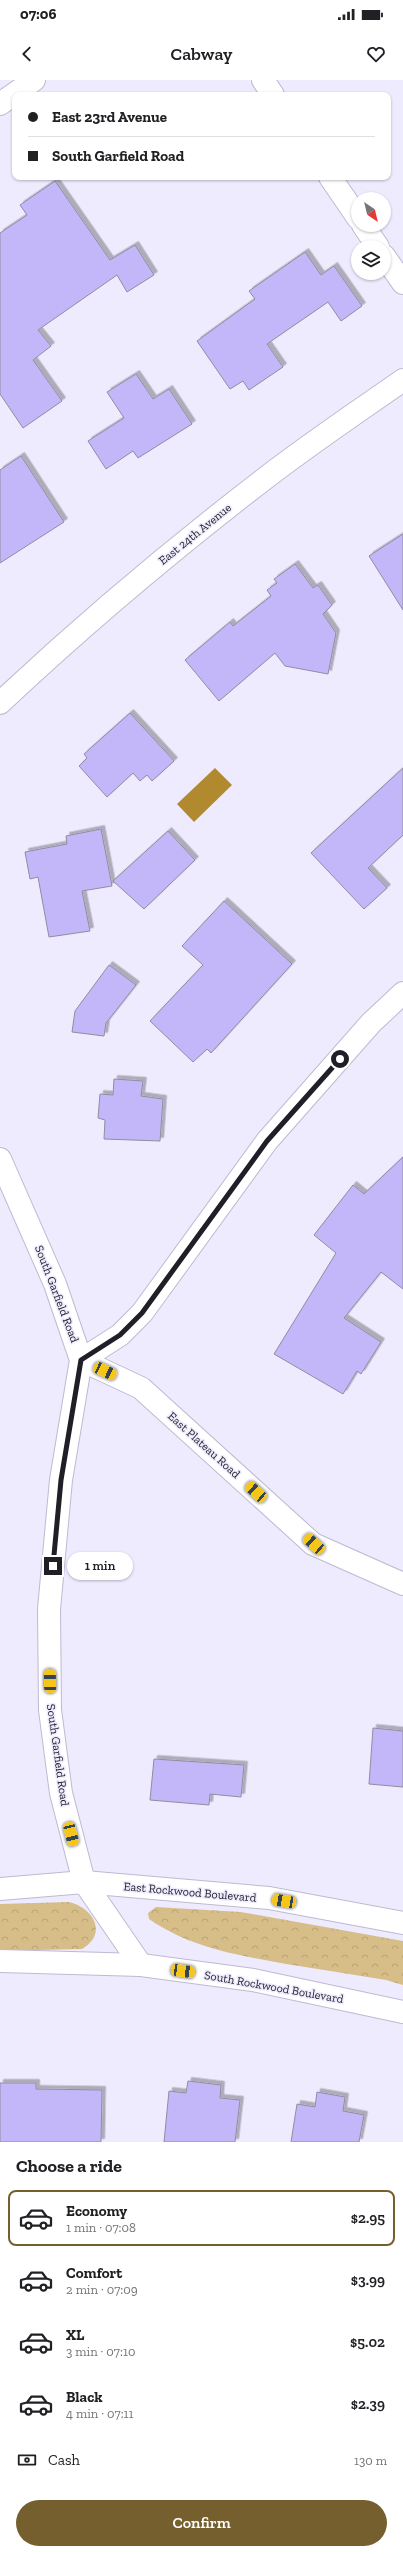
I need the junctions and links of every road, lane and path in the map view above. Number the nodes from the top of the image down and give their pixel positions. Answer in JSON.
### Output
{"nodes":[{"id":1,"x":34,"y":80,"type":"edge"},
{"id":2,"x":263,"y":80,"type":"edge"},
{"id":3,"x":17,"y":92,"type":"edge"},
{"id":4,"x":271,"y":92,"type":"edge"},
{"id":5,"x":12,"y":96,"type":"edge"},
{"id":6,"x":0,"y":104,"type":"edge"},
{"id":7,"x":332,"y":180,"type":"edge"},
{"id":8,"x":351,"y":208,"type":"edge"},
{"id":9,"x":391,"y":266,"type":"edge"},
{"id":10,"x":403,"y":283,"type":"edge"},
{"id":11,"x":403,"y":380,"type":"edge"},
{"id":12,"x":0,"y":703,"type":"edge"},
{"id":13,"x":403,"y":993,"type":"edge"},
{"id":14,"x":0,"y":1160,"type":"edge"},
{"id":15,"x":81,"y":1360,"type":"junction"},
{"id":16,"x":403,"y":1584,"type":"edge"},
{"id":17,"x":84,"y":1882,"type":"junction"},
{"id":18,"x":0,"y":1889,"type":"edge"},
{"id":19,"x":403,"y":1923,"type":"edge"},
{"id":20,"x":0,"y":1961,"type":"edge"},
{"id":21,"x":141,"y":1965,"type":"junction"},
{"id":22,"x":403,"y":2012,"type":"edge"}],
"edges":[{"from":1,"to":3,"type":"street"},
{"from":2,"to":4,"type":"street"},
{"from":5,"to":6,"type":"street"},
{"from":7,"to":8,"type":"street"},
{"from":9,"to":10,"type":"street"},
{"from":11,"to":12,"type":"street","name":"East 24th Avenue"},
{"from":13,"to":15,"type":"street"},
{"from":14,"to":15,"type":"street","name":"South Garfield Road"},
{"from":15,"to":16,"type":"street","name":"East Plateau Road"},
{"from":15,"to":17,"type":"street","name":"South Garfield Road"},
{"from":17,"to":18,"type":"street","name":"East Rockwood Boulevard"},
{"from":17,"to":19,"type":"street","name":"East Rockwood Boulevard"},
{"from":17,"to":21,"type":"street","name":"South Garfield Road"},
{"from":20,"to":21,"type":"street","name":"South Rockwood Boulevard"},
{"from":21,"to":22,"type":"street","name":"South Rockwood Boulevard"}]}
